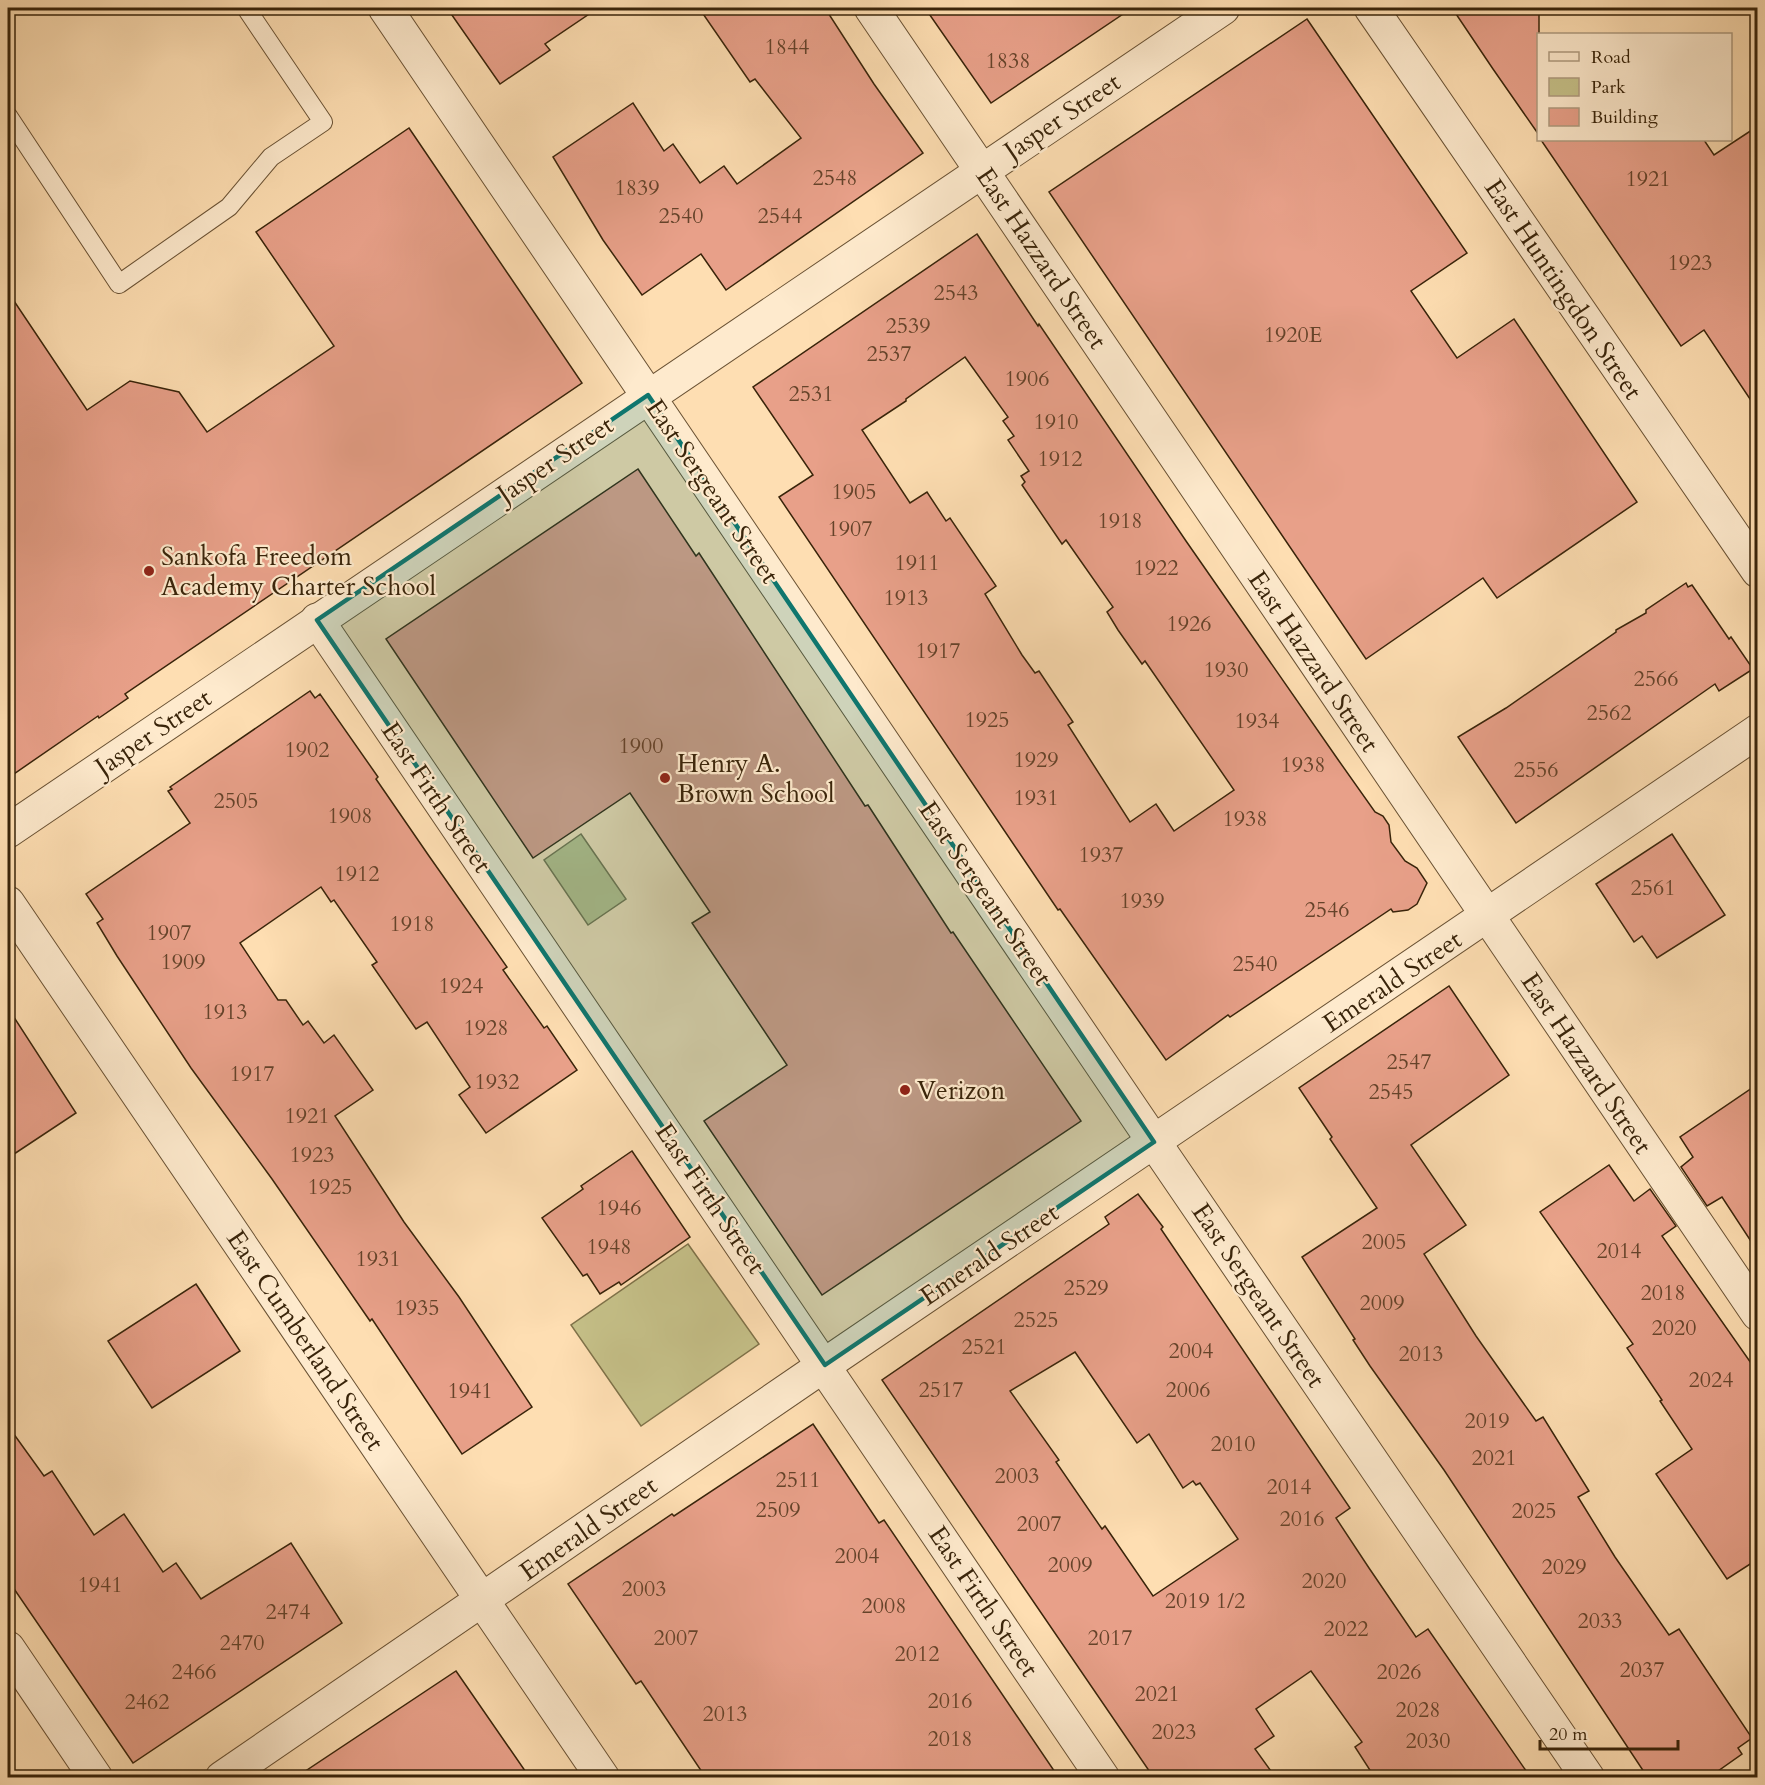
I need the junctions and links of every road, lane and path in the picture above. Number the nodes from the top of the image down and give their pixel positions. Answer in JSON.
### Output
{"nodes":[{"id":1,"x":246,"y":8,"type":"edge"},
{"id":2,"x":385,"y":8,"type":"edge"},
{"id":3,"x":871,"y":8,"type":"edge"},
{"id":4,"x":1223,"y":8,"type":"edge"},
{"id":5,"x":1371,"y":8,"type":"edge"},
{"id":6,"x":8,"y":116,"type":"edge"},
{"id":7,"x":982,"y":170,"type":"junction"},
{"id":8,"x":648,"y":395,"type":"junction"},
{"id":9,"x":1758,"y":571,"type":"edge"},
{"id":10,"x":317,"y":620,"type":"junction"},
{"id":11,"x":1758,"y":731,"type":"edge"},
{"id":12,"x":8,"y":831,"type":"edge"},
{"id":13,"x":8,"y":903,"type":"edge"},
{"id":14,"x":1487,"y":917,"type":"junction"},
{"id":15,"x":1154,"y":1142,"type":"junction"},
{"id":16,"x":1758,"y":1314,"type":"edge"},
{"id":17,"x":825,"y":1365,"type":"junction"},
{"id":18,"x":484,"y":1600,"type":"junction"},
{"id":19,"x":8,"y":1648,"type":"edge"},
{"id":20,"x":96,"y":1778,"type":"edge"},
{"id":21,"x":222,"y":1778,"type":"edge"},
{"id":22,"x":603,"y":1778,"type":"edge"},
{"id":23,"x":1103,"y":1778,"type":"edge"},
{"id":24,"x":1588,"y":1778,"type":"edge"}],
"edges":[{"from":1,"to":6,"type":"lane"},
{"from":2,"to":8,"type":"street","name":"East Sergeant Street"},
{"from":3,"to":7,"type":"street","name":"East Hazzard Street"},
{"from":4,"to":7,"type":"street","name":"Jasper Street"},
{"from":5,"to":9,"type":"street","name":"East Huntingdon Street"},
{"from":7,"to":8,"type":"street","name":"Jasper Street"},
{"from":7,"to":14,"type":"street","name":"East Hazzard Street"},
{"from":8,"to":10,"type":"street","name":"Jasper Street"},
{"from":8,"to":15,"type":"street","name":"East Sergeant Street"},
{"from":10,"to":12,"type":"street","name":"Jasper Street"},
{"from":10,"to":17,"type":"street","name":"East Firth Street"},
{"from":11,"to":14,"type":"street","name":"Emerald Street"},
{"from":13,"to":18,"type":"street","name":"East Cumberland Street"},
{"from":14,"to":15,"type":"street","name":"Emerald Street"},
{"from":14,"to":16,"type":"street","name":"East Hazzard Street"},
{"from":15,"to":17,"type":"street","name":"Emerald Street"},
{"from":15,"to":24,"type":"street","name":"East Sergeant Street"},
{"from":17,"to":18,"type":"street","name":"Emerald Street"},
{"from":17,"to":23,"type":"street","name":"East Firth Street"},
{"from":18,"to":21,"type":"street","name":"Emerald Street"},
{"from":18,"to":22,"type":"street","name":"East Cumberland Street"},
{"from":19,"to":20,"type":"street"}]}
